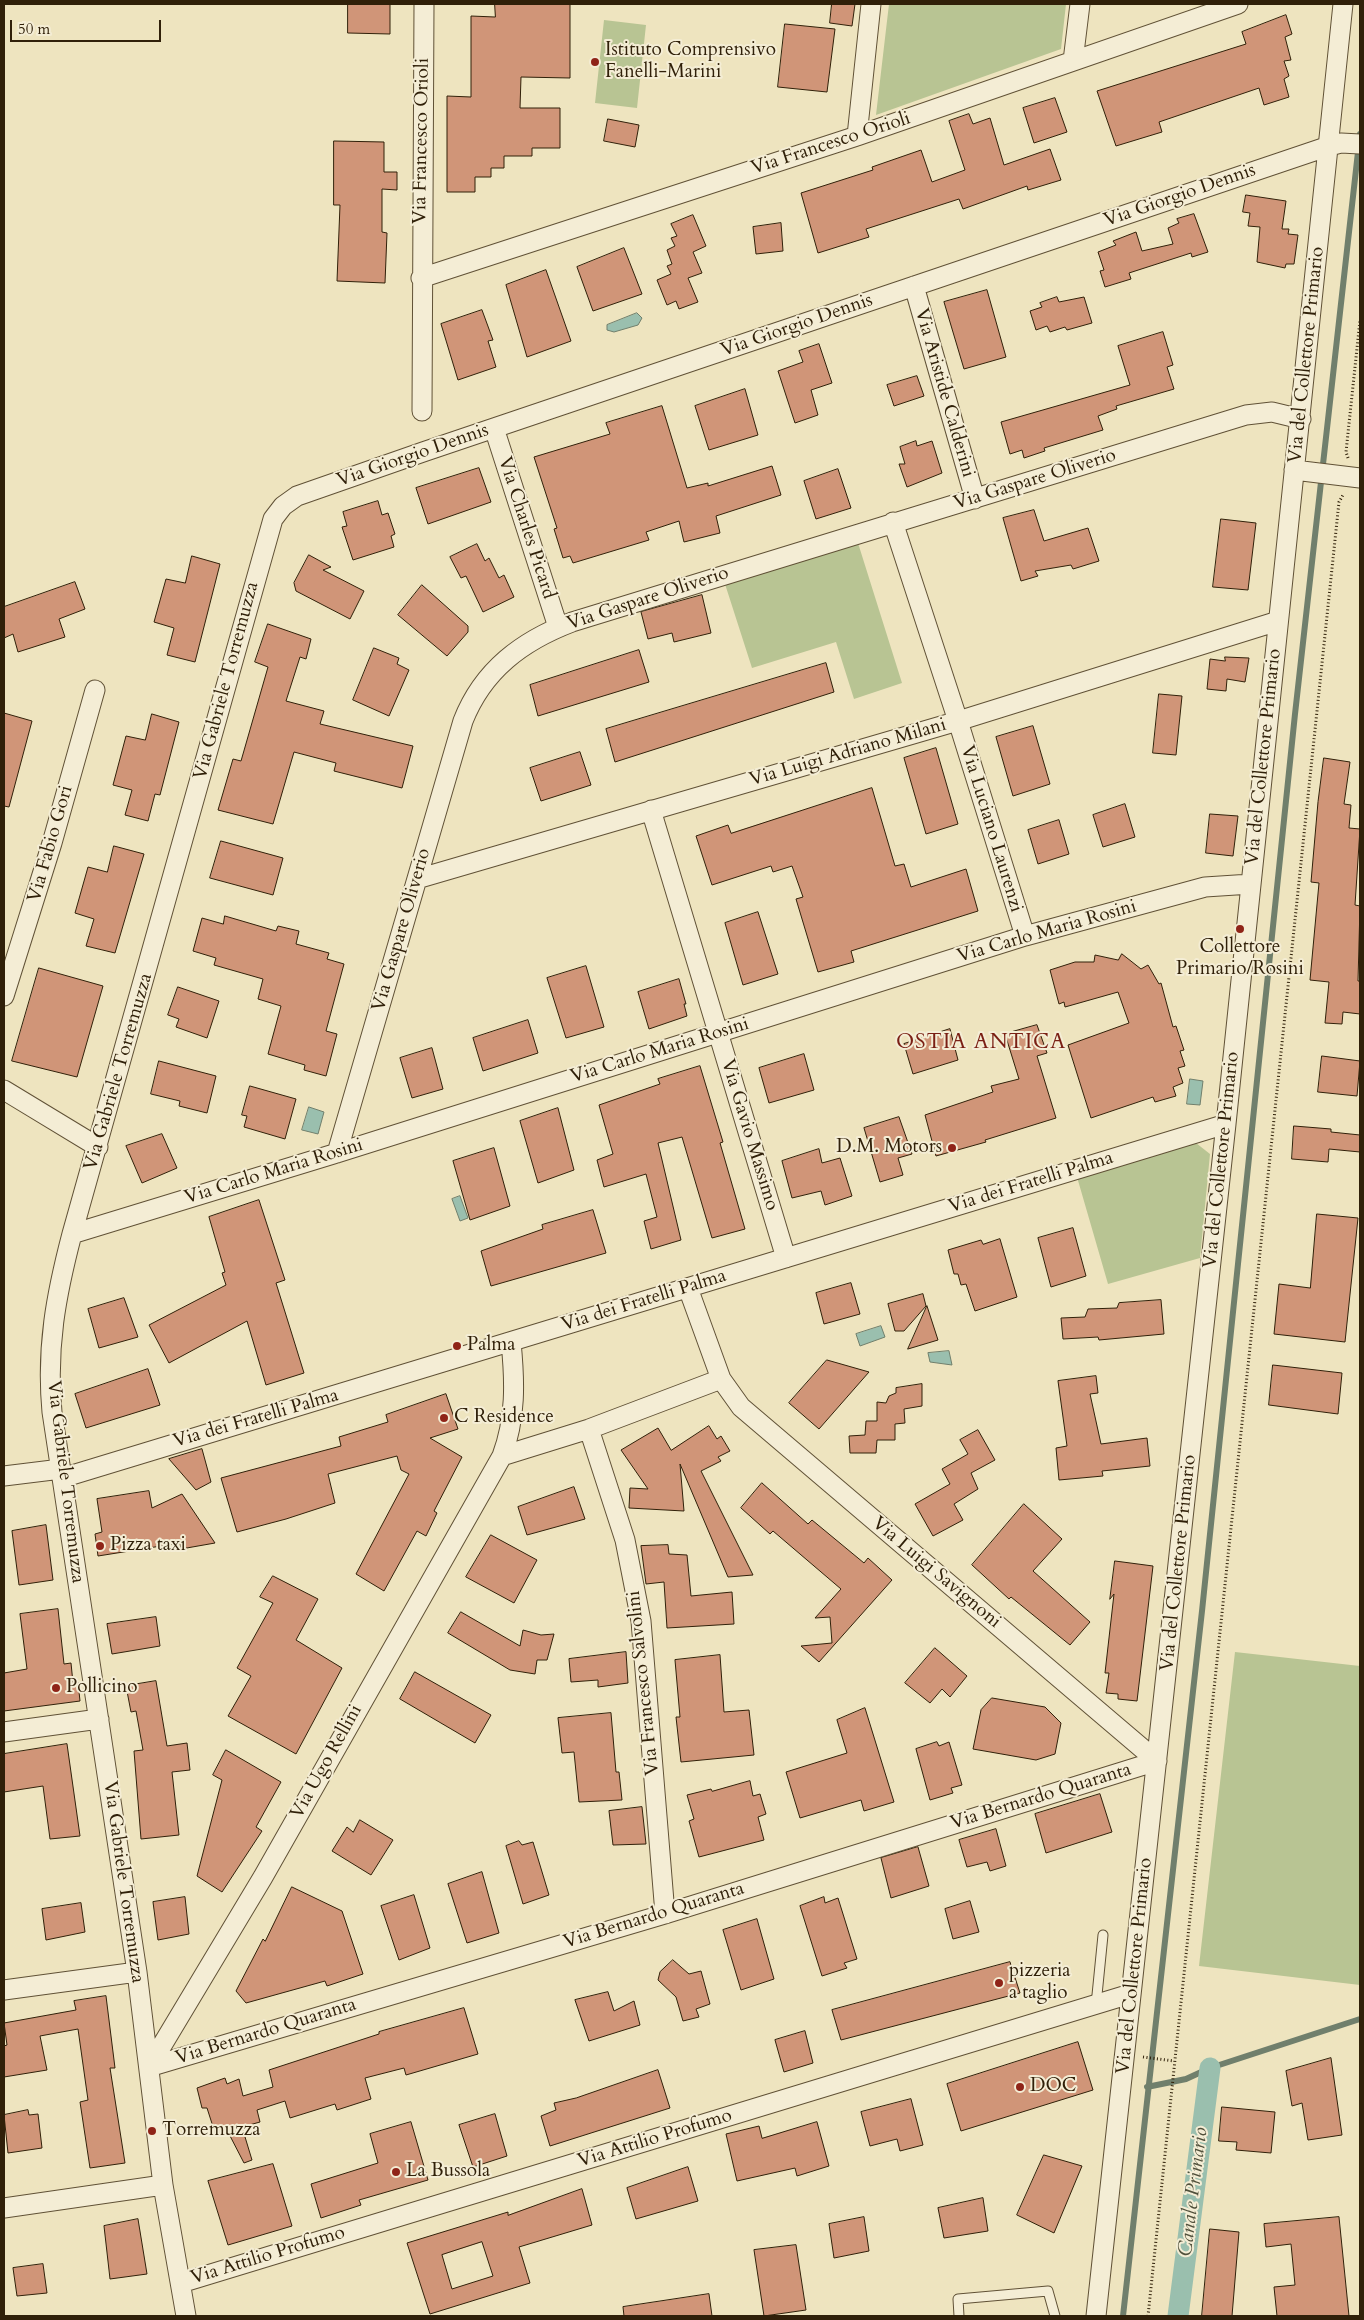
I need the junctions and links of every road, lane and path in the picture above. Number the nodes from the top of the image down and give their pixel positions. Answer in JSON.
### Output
{"nodes":[{"id":1,"x":424,"y":4,"type":"edge"},
{"id":2,"x":871,"y":4,"type":"edge"},
{"id":3,"x":1080,"y":4,"type":"edge"},
{"id":4,"x":1238,"y":4,"type":"edge"},
{"id":5,"x":1343,"y":4,"type":"edge"},
{"id":6,"x":1073,"y":62,"type":"junction"},
{"id":7,"x":857,"y":136,"type":"junction"},
{"id":8,"x":1360,"y":144,"type":"edge"},
{"id":9,"x":1329,"y":146,"type":"junction"},
{"id":10,"x":421,"y":278,"type":"junction"},
{"id":11,"x":914,"y":286,"type":"junction"},
{"id":12,"x":1360,"y":320,"type":"edge"},
{"id":13,"x":422,"y":411,"type":"dead end"},
{"id":14,"x":1301,"y":419,"type":"junction"},
{"id":15,"x":494,"y":428,"type":"junction"},
{"id":16,"x":1294,"y":470,"type":"junction"},
{"id":17,"x":1355,"y":477,"type":"edge"},
{"id":18,"x":975,"y":499,"type":"junction"},
{"id":19,"x":273,"y":519,"type":"joint"},
{"id":20,"x":893,"y":522,"type":"junction"},
{"id":21,"x":1278,"y":621,"type":"junction"},
{"id":22,"x":558,"y":627,"type":"junction"},
{"id":23,"x":95,"y":690,"type":"dead end"},
{"id":24,"x":958,"y":721,"type":"junction"},
{"id":25,"x":651,"y":810,"type":"junction"},
{"id":26,"x":417,"y":879,"type":"junction"},
{"id":27,"x":1251,"y":884,"type":"junction"},
{"id":28,"x":1025,"y":936,"type":"junction"},
{"id":29,"x":12,"y":948,"type":"edge"},
{"id":30,"x":4,"y":996,"type":"edge"},
{"id":31,"x":718,"y":1033,"type":"junction"},
{"id":32,"x":4,"y":1090,"type":"edge"},
{"id":33,"x":1226,"y":1124,"type":"junction"},
{"id":34,"x":98,"y":1147,"type":"junction"},
{"id":35,"x":338,"y":1153,"type":"junction"},
{"id":36,"x":72,"y":1234,"type":"junction"},
{"id":37,"x":786,"y":1258,"type":"junction"},
{"id":38,"x":688,"y":1288,"type":"junction"},
{"id":39,"x":511,"y":1342,"type":"junction"},
{"id":40,"x":721,"y":1379,"type":"junction"},
{"id":41,"x":589,"y":1429,"type":"junction"},
{"id":42,"x":502,"y":1456,"type":"junction"},
{"id":43,"x":61,"y":1474,"type":"junction"},
{"id":44,"x":4,"y":1476,"type":"edge"},
{"id":45,"x":99,"y":1719,"type":"junction"},
{"id":46,"x":4,"y":1732,"type":"edge"},
{"id":47,"x":1157,"y":1761,"type":"junction"},
{"id":48,"x":664,"y":1914,"type":"junction"},
{"id":49,"x":1103,"y":1935,"type":"dead end"},
{"id":50,"x":136,"y":1972,"type":"junction"},
{"id":51,"x":4,"y":1990,"type":"edge"},
{"id":52,"x":1130,"y":1994,"type":"junction"},
{"id":53,"x":1096,"y":2005,"type":"junction"},
{"id":54,"x":1125,"y":2055,"type":"junction"},
{"id":55,"x":1174,"y":2061,"type":"junction"},
{"id":56,"x":149,"y":2067,"type":"junction"},
{"id":57,"x":163,"y":2185,"type":"junction"},
{"id":58,"x":4,"y":2208,"type":"edge"},
{"id":59,"x":181,"y":2283,"type":"junction"},
{"id":60,"x":186,"y":2316,"type":"edge"},
{"id":61,"x":959,"y":2316,"type":"edge"},
{"id":62,"x":1055,"y":2316,"type":"edge"},
{"id":63,"x":1096,"y":2316,"type":"edge"},
{"id":64,"x":1148,"y":2316,"type":"edge"}],
"edges":[{"from":1,"to":10,"type":"street","name":"Via Francesco Orioli"},
{"from":2,"to":7,"type":"street"},
{"from":3,"to":6,"type":"street"},
{"from":4,"to":6,"type":"street","name":"Via Francesco Orioli"},
{"from":5,"to":9,"type":"street","name":"Via del Collettore Primario"},
{"from":6,"to":7,"type":"street","name":"Via Francesco Orioli"},
{"from":7,"to":10,"type":"street","name":"Via Francesco Orioli"},
{"from":8,"to":9,"type":"street","name":"Via Giorgio Dennis"},
{"from":9,"to":11,"type":"street","name":"Via Giorgio Dennis"},
{"from":9,"to":14,"type":"street","name":"Via del Collettore Primario"},
{"from":10,"to":13,"type":"street","name":"Via Francesco Orioli"},
{"from":11,"to":15,"type":"street","name":"Via Giorgio Dennis"},
{"from":11,"to":18,"type":"street","name":"Via Aristide Calderini"},
{"from":12,"to":17,"type":"path"},
{"from":14,"to":16,"type":"street","name":"Via del Collettore Primario"},
{"from":14,"to":18,"type":"street","name":"Via Gaspare Oliverio"},
{"from":15,"to":19,"type":"street","name":"Via Giorgio Dennis"},
{"from":15,"to":22,"type":"street","name":"Via Charles Picard"},
{"from":16,"to":17,"type":"street"},
{"from":16,"to":21,"type":"street","name":"Via del Collettore Primario"},
{"from":17,"to":55,"type":"path"},
{"from":18,"to":20,"type":"street","name":"Via Gaspare Oliverio"},
{"from":19,"to":34,"type":"street","name":"Via Gabriele Torremuzza"},
{"from":20,"to":22,"type":"street","name":"Via Gaspare Oliverio"},
{"from":20,"to":24,"type":"street","name":"Via Luciano Laurenzi"},
{"from":21,"to":24,"type":"street","name":"Via Luigi Adriano Milani"},
{"from":21,"to":27,"type":"street","name":"Via del Collettore Primario"},
{"from":22,"to":26,"type":"street","name":"Via Gaspare Oliverio"},
{"from":23,"to":29,"type":"street","name":"Via Fabio Gori"},
{"from":24,"to":25,"type":"street","name":"Via Luigi Adriano Milani"},
{"from":24,"to":28,"type":"street","name":"Via Luciano Laurenzi"},
{"from":25,"to":26,"type":"street","name":"Via Luigi Adriano Milani"},
{"from":25,"to":31,"type":"street","name":"Via Gavio Massimo"},
{"from":26,"to":35,"type":"street","name":"Via Gaspare Oliverio"},
{"from":27,"to":28,"type":"street","name":"Via Carlo Maria Rosini"},
{"from":27,"to":33,"type":"street","name":"Via del Collettore Primario"},
{"from":28,"to":31,"type":"street","name":"Via Carlo Maria Rosini"},
{"from":29,"to":30,"type":"street","name":"Via Fabio Gori"},
{"from":31,"to":35,"type":"street","name":"Via Carlo Maria Rosini"},
{"from":31,"to":37,"type":"street","name":"Via Gavio Massimo"},
{"from":32,"to":34,"type":"street"},
{"from":33,"to":37,"type":"street","name":"Via dei Fratelli Palma"},
{"from":33,"to":47,"type":"street","name":"Via del Collettore Primario"},
{"from":34,"to":36,"type":"street","name":"Via Gabriele Torremuzza"},
{"from":35,"to":36,"type":"street","name":"Via Carlo Maria Rosini"},
{"from":36,"to":43,"type":"street","name":"Via Gabriele Torremuzza"},
{"from":37,"to":38,"type":"street","name":"Via dei Fratelli Palma"},
{"from":38,"to":39,"type":"street","name":"Via dei Fratelli Palma"},
{"from":38,"to":40,"type":"street","name":"Via Luigi Savignoni"},
{"from":39,"to":42,"type":"street","name":"Via Ugo Rellini"},
{"from":39,"to":43,"type":"street","name":"Via dei Fratelli Palma"},
{"from":40,"to":41,"type":"street"},
{"from":40,"to":47,"type":"street","name":"Via Luigi Savignoni"},
{"from":41,"to":42,"type":"street"},
{"from":41,"to":48,"type":"street","name":"Via Francesco Salvolini"},
{"from":42,"to":56,"type":"street","name":"Via Ugo Rellini"},
{"from":43,"to":44,"type":"street","name":"Via dei Fratelli Palma"},
{"from":43,"to":45,"type":"street","name":"Via Gabriele Torremuzza"},
{"from":45,"to":46,"type":"street"},
{"from":45,"to":50,"type":"street","name":"Via Gabriele Torremuzza"},
{"from":47,"to":48,"type":"street","name":"Via Bernardo Quaranta"},
{"from":47,"to":52,"type":"street","name":"Via del Collettore Primario"},
{"from":48,"to":56,"type":"street","name":"Via Bernardo Quaranta"},
{"from":49,"to":53,"type":"lane"},
{"from":50,"to":51,"type":"street"},
{"from":50,"to":56,"type":"street","name":"Via Gabriele Torremuzza"},
{"from":52,"to":53,"type":"street","name":"Via Attilio Profumo"},
{"from":52,"to":54,"type":"street","name":"Via del Collettore Primario"},
{"from":53,"to":59,"type":"street","name":"Via Attilio Profumo"},
{"from":54,"to":55,"type":"path"},
{"from":54,"to":63,"type":"street","name":"Via del Collettore Primario"},
{"from":55,"to":64,"type":"path"},
{"from":56,"to":57,"type":"street","name":"Via Gabriele Torremuzza"},
{"from":57,"to":58,"type":"street"},
{"from":57,"to":59,"type":"street","name":"Via Gabriele Torremuzza"},
{"from":59,"to":60,"type":"street","name":"Via Gabriele Torremuzza"},
{"from":61,"to":62,"type":"lane"}]}
